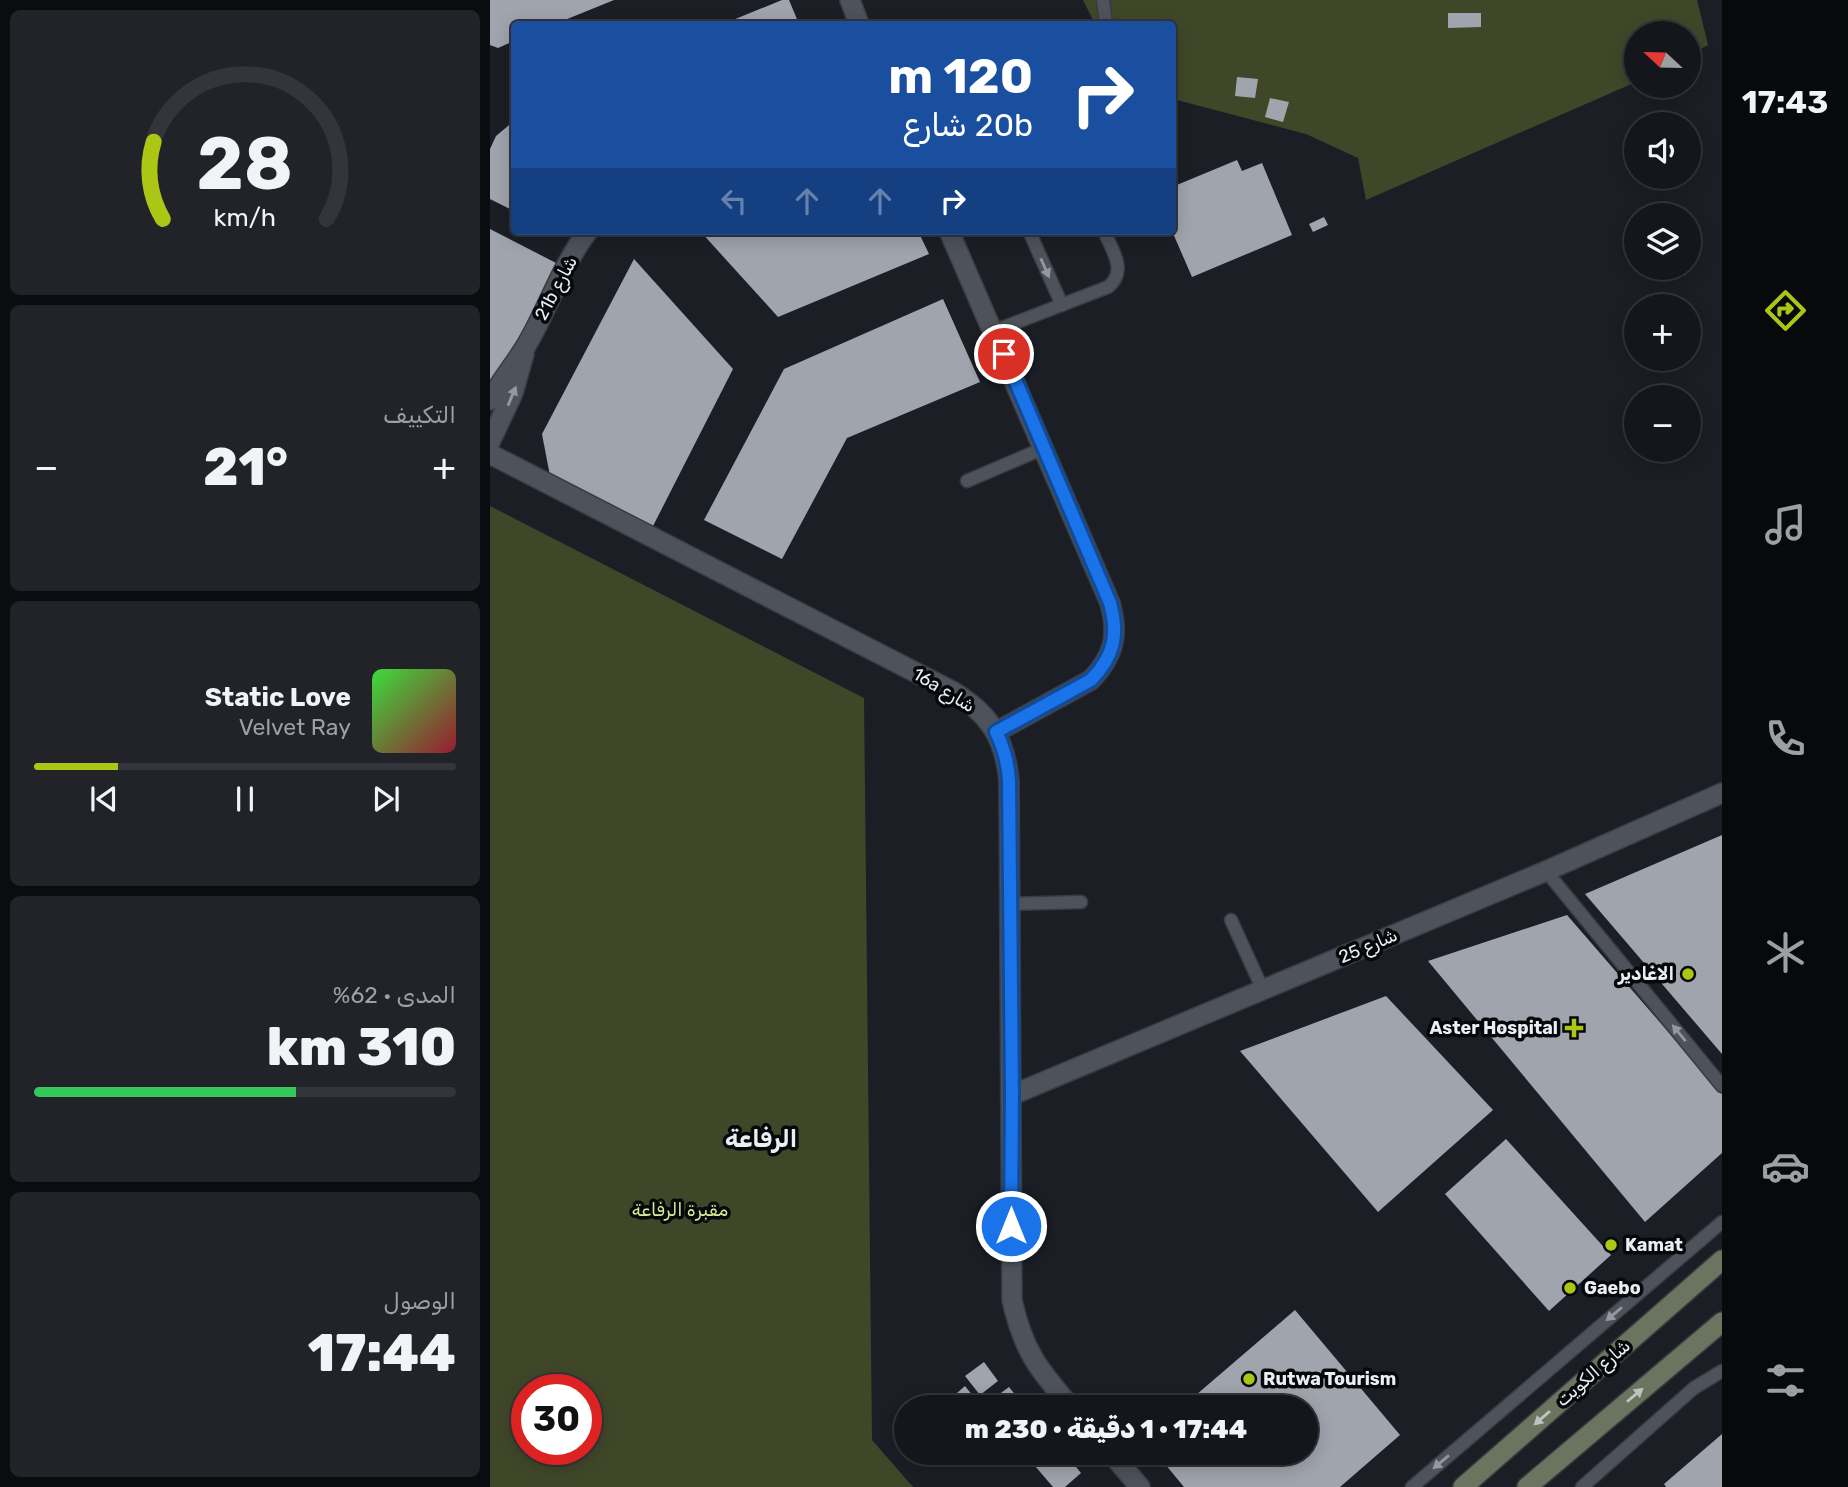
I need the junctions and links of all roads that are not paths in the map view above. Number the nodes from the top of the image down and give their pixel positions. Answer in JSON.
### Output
{"nodes":[{"id":1,"x":850,"y":0,"type":"edge"},
{"id":2,"x":1103,"y":0,"type":"edge"},
{"id":3,"x":858,"y":21,"type":"edge"},
{"id":4,"x":1106,"y":21,"type":"edge"},
{"id":5,"x":585,"y":235,"type":"edge"},
{"id":6,"x":951,"y":235,"type":"edge"},
{"id":7,"x":1031,"y":235,"type":"edge"},
{"id":8,"x":1106,"y":235,"type":"edge"},
{"id":9,"x":1062,"y":305,"type":"junction"},
{"id":10,"x":994,"y":331,"type":"junction"},
{"id":11,"x":526,"y":346,"type":"junction"},
{"id":12,"x":490,"y":400,"type":"edge"},
{"id":13,"x":490,"y":442,"type":"edge"},
{"id":14,"x":1044,"y":448,"type":"junction"},
{"id":15,"x":490,"y":454,"type":"edge"},
{"id":16,"x":967,"y":481,"type":"dead end"},
{"id":17,"x":996,"y":732,"type":"junction"},
{"id":18,"x":1722,"y":793,"type":"edge"},
{"id":19,"x":1546,"y":872,"type":"junction"},
{"id":20,"x":1081,"y":902,"type":"dead end"},
{"id":21,"x":1011,"y":904,"type":"junction"},
{"id":22,"x":1231,"y":920,"type":"dead end"},
{"id":23,"x":1264,"y":990,"type":"junction"},
{"id":24,"x":1722,"y":1086,"type":"edge"},
{"id":25,"x":1012,"y":1095,"type":"junction"},
{"id":26,"x":1722,"y":1223,"type":"edge"},
{"id":27,"x":1722,"y":1260,"type":"edge"},
{"id":28,"x":1722,"y":1322,"type":"edge"},
{"id":29,"x":1722,"y":1371,"type":"edge"},
{"id":30,"x":1061,"y":1395,"type":"edge"},
{"id":31,"x":1121,"y":1465,"type":"edge"},
{"id":32,"x":1546,"y":1478,"type":"edge"},
{"id":33,"x":1140,"y":1487,"type":"edge"},
{"id":34,"x":1412,"y":1487,"type":"edge"},
{"id":35,"x":1463,"y":1487,"type":"edge"},
{"id":36,"x":1527,"y":1487,"type":"edge"},
{"id":37,"x":1582,"y":1487,"type":"edge"}],
"edges":[{"from":1,"to":3,"type":"street"},
{"from":2,"to":4,"type":"lane"},
{"from":5,"to":11,"type":"street","name":"21b شارع"},
{"from":6,"to":10,"type":"street"},
{"from":7,"to":9,"type":"lane","one_way":true},
{"from":8,"to":9,"type":"lane"},
{"from":9,"to":10,"type":"lane"},
{"from":10,"to":14,"type":"street"},
{"from":11,"to":12,"type":"street","name":"21b شارع"},
{"from":13,"to":11,"type":"street","name":"21b شارع","one_way":true},
{"from":14,"to":16,"type":"lane"},
{"from":14,"to":17,"type":"street"},
{"from":15,"to":17,"type":"street","name":"16a شارع"},
{"from":17,"to":21,"type":"street","name":"16a شارع"},
{"from":18,"to":19,"type":"street","name":"شارع 25"},
{"from":19,"to":23,"type":"street","name":"شارع 25"},
{"from":24,"to":19,"type":"lane","one_way":true},
{"from":20,"to":21,"type":"lane"},
{"from":21,"to":25,"type":"street","name":"16a شارع"},
{"from":22,"to":23,"type":"lane"},
{"from":23,"to":25,"type":"street","name":"شارع 25"},
{"from":25,"to":30,"type":"street","name":"16a شارع"},
{"from":26,"to":34,"type":"lane","one_way":true},
{"from":27,"to":35,"type":"main road","name":"شارع الكويت","one_way":true},
{"from":32,"to":28,"type":"main road","one_way":true},
{"from":29,"to":37,"type":"lane"},
{"from":31,"to":33,"type":"street"},
{"from":32,"to":36,"type":"main road"}]}
